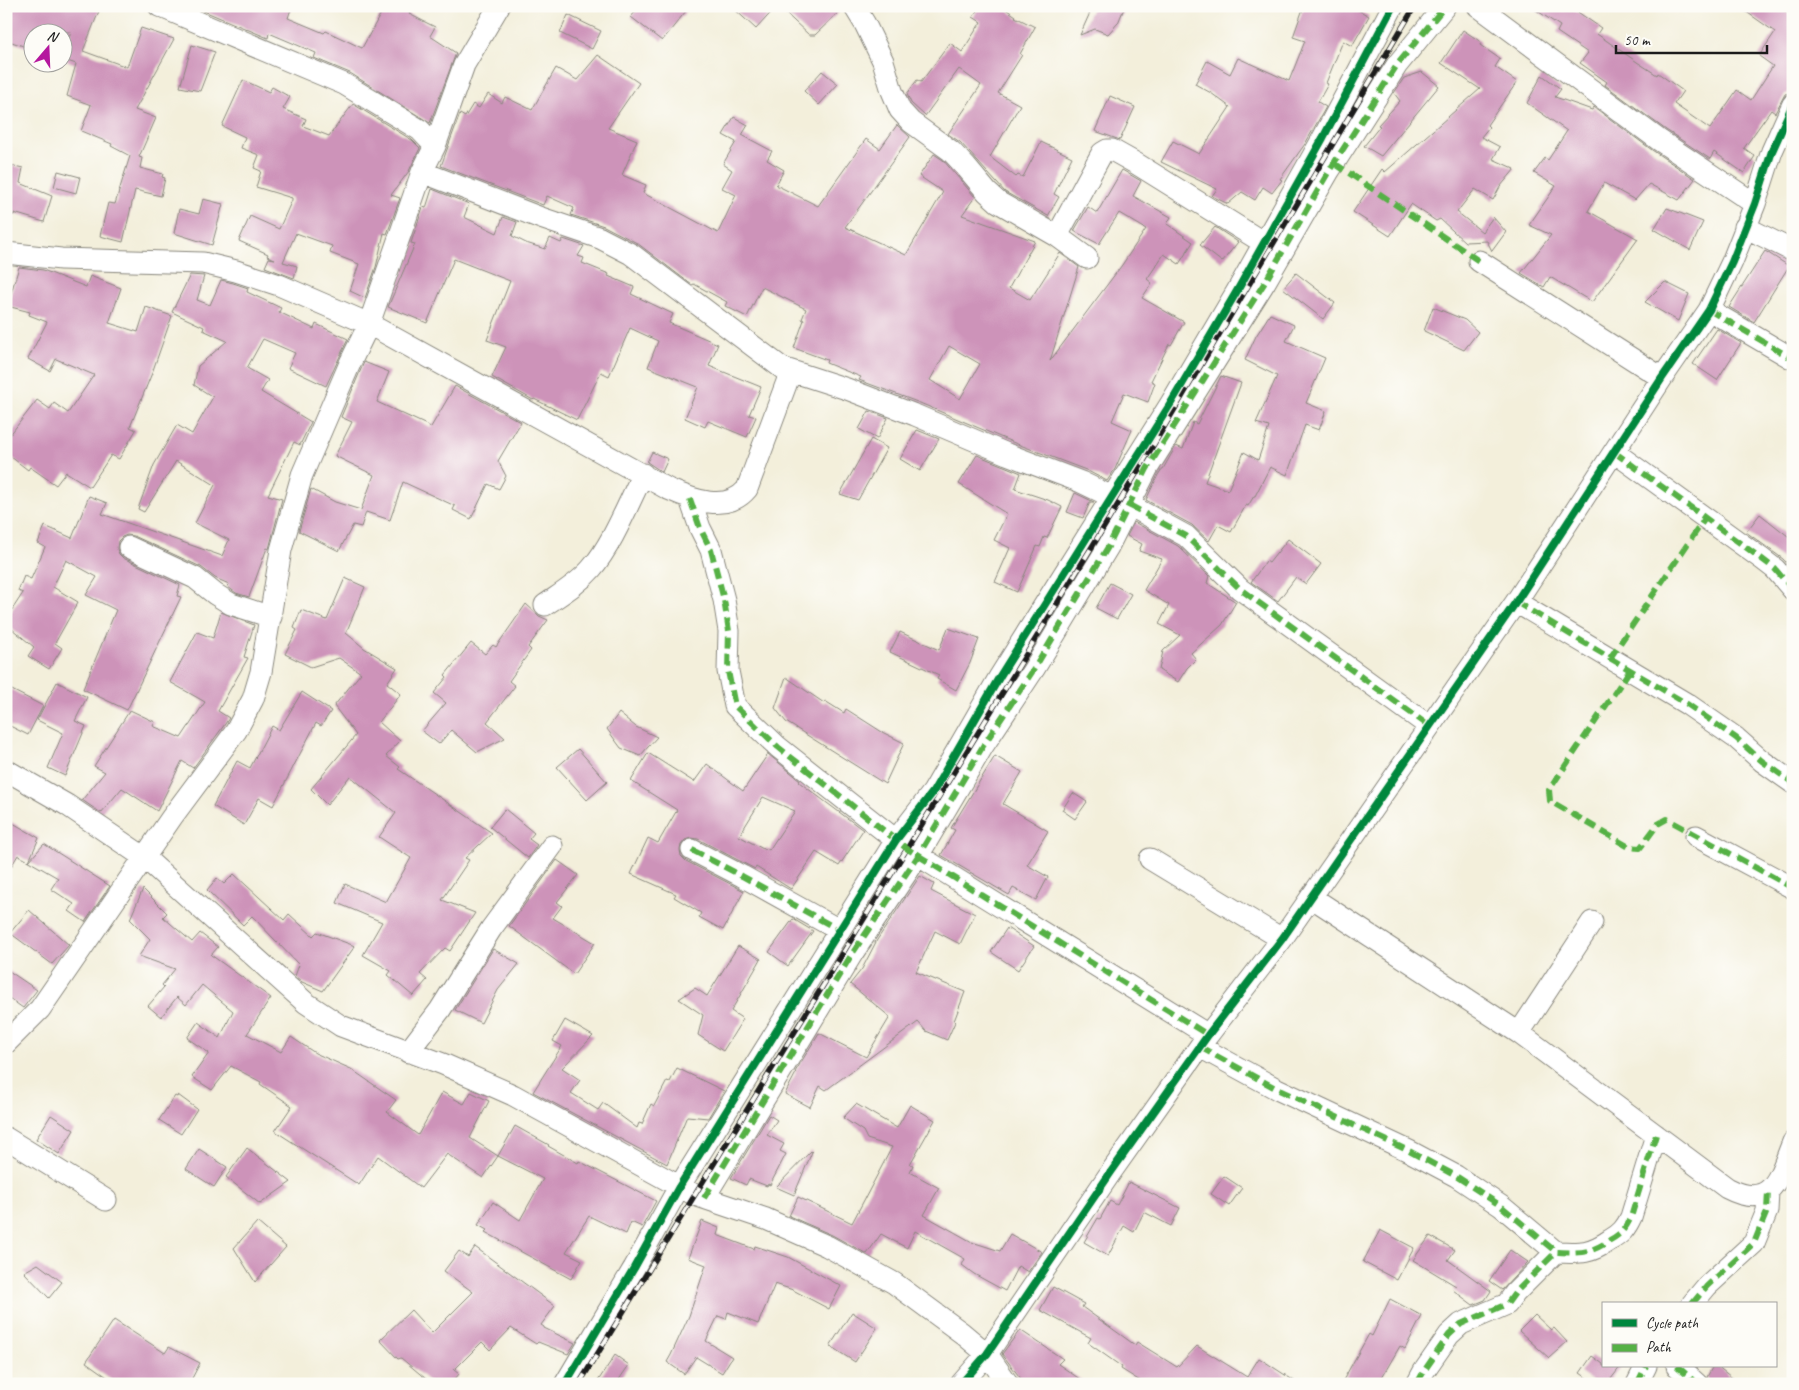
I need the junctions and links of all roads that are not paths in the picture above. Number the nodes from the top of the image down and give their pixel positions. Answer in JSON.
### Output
{"nodes":[{"id":1,"x":159,"y":6,"type":"edge"},
{"id":2,"x":499,"y":6,"type":"edge"},
{"id":3,"x":854,"y":6,"type":"edge"},
{"id":4,"x":1393,"y":6,"type":"edge"},
{"id":5,"x":1445,"y":6,"type":"edge"},
{"id":6,"x":1478,"y":6,"type":"edge"},
{"id":7,"x":1793,"y":104,"type":"edge"},
{"id":8,"x":435,"y":146,"type":"junction"},
{"id":9,"x":422,"y":172,"type":"junction"},
{"id":10,"x":1755,"y":204,"type":"junction"},
{"id":11,"x":1745,"y":228,"type":"junction"},
{"id":12,"x":1057,"y":236,"type":"junction"},
{"id":13,"x":1264,"y":243,"type":"junction"},
{"id":14,"x":1793,"y":251,"type":"edge"},
{"id":15,"x":6,"y":253,"type":"edge"},
{"id":16,"x":1087,"y":258,"type":"dead end"},
{"id":17,"x":1478,"y":261,"type":"dead end"},
{"id":18,"x":1709,"y":310,"type":"junction"},
{"id":19,"x":369,"y":324,"type":"junction"},
{"id":20,"x":1793,"y":359,"type":"edge"},
{"id":21,"x":791,"y":371,"type":"junction"},
{"id":22,"x":1662,"y":378,"type":"junction"},
{"id":23,"x":1614,"y":452,"type":"junction"},
{"id":24,"x":643,"y":474,"type":"junction"},
{"id":25,"x":690,"y":499,"type":"junction"},
{"id":26,"x":1120,"y":501,"type":"junction"},
{"id":27,"x":129,"y":547,"type":"dead end"},
{"id":28,"x":1793,"y":590,"type":"edge"},
{"id":29,"x":1516,"y":602,"type":"junction"},
{"id":30,"x":545,"y":606,"type":"dead end"},
{"id":31,"x":270,"y":616,"type":"junction"},
{"id":32,"x":1429,"y":726,"type":"junction"},
{"id":33,"x":6,"y":770,"type":"edge"},
{"id":34,"x":1793,"y":783,"type":"edge"},
{"id":35,"x":1696,"y":836,"type":"dead end"},
{"id":36,"x":896,"y":840,"type":"junction"},
{"id":37,"x":552,"y":846,"type":"dead end"},
{"id":38,"x":692,"y":850,"type":"dead end"},
{"id":39,"x":918,"y":856,"type":"junction"},
{"id":40,"x":145,"y":858,"type":"junction"},
{"id":41,"x":1150,"y":859,"type":"dead end"},
{"id":42,"x":1793,"y":888,"type":"edge"},
{"id":43,"x":1311,"y":897,"type":"junction"},
{"id":44,"x":1592,"y":922,"type":"dead end"},
{"id":45,"x":839,"y":930,"type":"junction"},
{"id":46,"x":1282,"y":939,"type":"junction"},
{"id":47,"x":1519,"y":1033,"type":"junction"},
{"id":48,"x":1204,"y":1041,"type":"junction"},
{"id":49,"x":6,"y":1042,"type":"edge"},
{"id":50,"x":408,"y":1052,"type":"junction"},
{"id":51,"x":1656,"y":1135,"type":"junction"},
{"id":52,"x":6,"y":1138,"type":"edge"},
{"id":53,"x":1793,"y":1142,"type":"edge"},
{"id":54,"x":679,"y":1186,"type":"junction"},
{"id":55,"x":1768,"y":1191,"type":"junction"},
{"id":56,"x":704,"y":1198,"type":"junction"},
{"id":57,"x":106,"y":1200,"type":"dead end"},
{"id":58,"x":1556,"y":1252,"type":"junction"},
{"id":59,"x":1694,"y":1302,"type":"edge"},
{"id":60,"x":987,"y":1354,"type":"junction"},
{"id":61,"x":1645,"y":1368,"type":"edge"},
{"id":62,"x":1678,"y":1368,"type":"edge"},
{"id":63,"x":565,"y":1384,"type":"edge"},
{"id":64,"x":961,"y":1384,"type":"edge"},
{"id":65,"x":1008,"y":1384,"type":"edge"},
{"id":66,"x":1417,"y":1384,"type":"edge"},
{"id":67,"x":1637,"y":1384,"type":"edge"},
{"id":68,"x":1696,"y":1384,"type":"edge"}],
"edges":[{"from":1,"to":8,"type":"street"},
{"from":2,"to":8,"type":"street"},
{"from":3,"to":12,"type":"street"},
{"from":4,"to":13,"type":"street"},
{"from":5,"to":26,"type":"street"},
{"from":6,"to":10,"type":"street"},
{"from":7,"to":10,"type":"street"},
{"from":8,"to":9,"type":"street"},
{"from":9,"to":19,"type":"street"},
{"from":9,"to":21,"type":"street"},
{"from":10,"to":11,"type":"street"},
{"from":11,"to":14,"type":"street"},
{"from":11,"to":18,"type":"street"},
{"from":12,"to":13,"type":"street"},
{"from":12,"to":16,"type":"street"},
{"from":13,"to":26,"type":"street"},
{"from":15,"to":19,"type":"street"},
{"from":17,"to":22,"type":"street"},
{"from":18,"to":20,"type":"street"},
{"from":18,"to":22,"type":"street"},
{"from":19,"to":24,"type":"street"},
{"from":19,"to":31,"type":"street"},
{"from":21,"to":25,"type":"street"},
{"from":21,"to":26,"type":"street"},
{"from":22,"to":23,"type":"street"},
{"from":23,"to":28,"type":"street"},
{"from":23,"to":29,"type":"street"},
{"from":24,"to":25,"type":"street"},
{"from":24,"to":30,"type":"street"},
{"from":25,"to":36,"type":"street"},
{"from":26,"to":32,"type":"street"},
{"from":26,"to":36,"type":"street"},
{"from":26,"to":39,"type":"street"},
{"from":27,"to":31,"type":"street"},
{"from":29,"to":32,"type":"street"},
{"from":29,"to":34,"type":"street"},
{"from":31,"to":40,"type":"street"},
{"from":32,"to":43,"type":"street"},
{"from":33,"to":40,"type":"street"},
{"from":35,"to":42,"type":"street"},
{"from":36,"to":39,"type":"street"},
{"from":36,"to":45,"type":"street"},
{"from":37,"to":50,"type":"street"},
{"from":38,"to":45,"type":"street"},
{"from":39,"to":48,"type":"street"},
{"from":39,"to":56,"type":"street"},
{"from":40,"to":49,"type":"street"},
{"from":40,"to":50,"type":"street"},
{"from":41,"to":46,"type":"street"},
{"from":43,"to":46,"type":"street"},
{"from":43,"to":47,"type":"street"},
{"from":44,"to":47,"type":"street"},
{"from":45,"to":54,"type":"street"},
{"from":46,"to":48,"type":"street"},
{"from":47,"to":51,"type":"street"},
{"from":48,"to":58,"type":"street"},
{"from":48,"to":60,"type":"street"},
{"from":50,"to":54,"type":"street"},
{"from":51,"to":55,"type":"street"},
{"from":51,"to":58,"type":"street"},
{"from":52,"to":57,"type":"street"},
{"from":53,"to":55,"type":"street"},
{"from":54,"to":56,"type":"street"},
{"from":54,"to":63,"type":"street"},
{"from":55,"to":59,"type":"street"},
{"from":56,"to":60,"type":"street"},
{"from":58,"to":66,"type":"street"},
{"from":60,"to":64,"type":"street"},
{"from":60,"to":65,"type":"street"},
{"from":61,"to":67,"type":"street"},
{"from":62,"to":68,"type":"street"}]}
